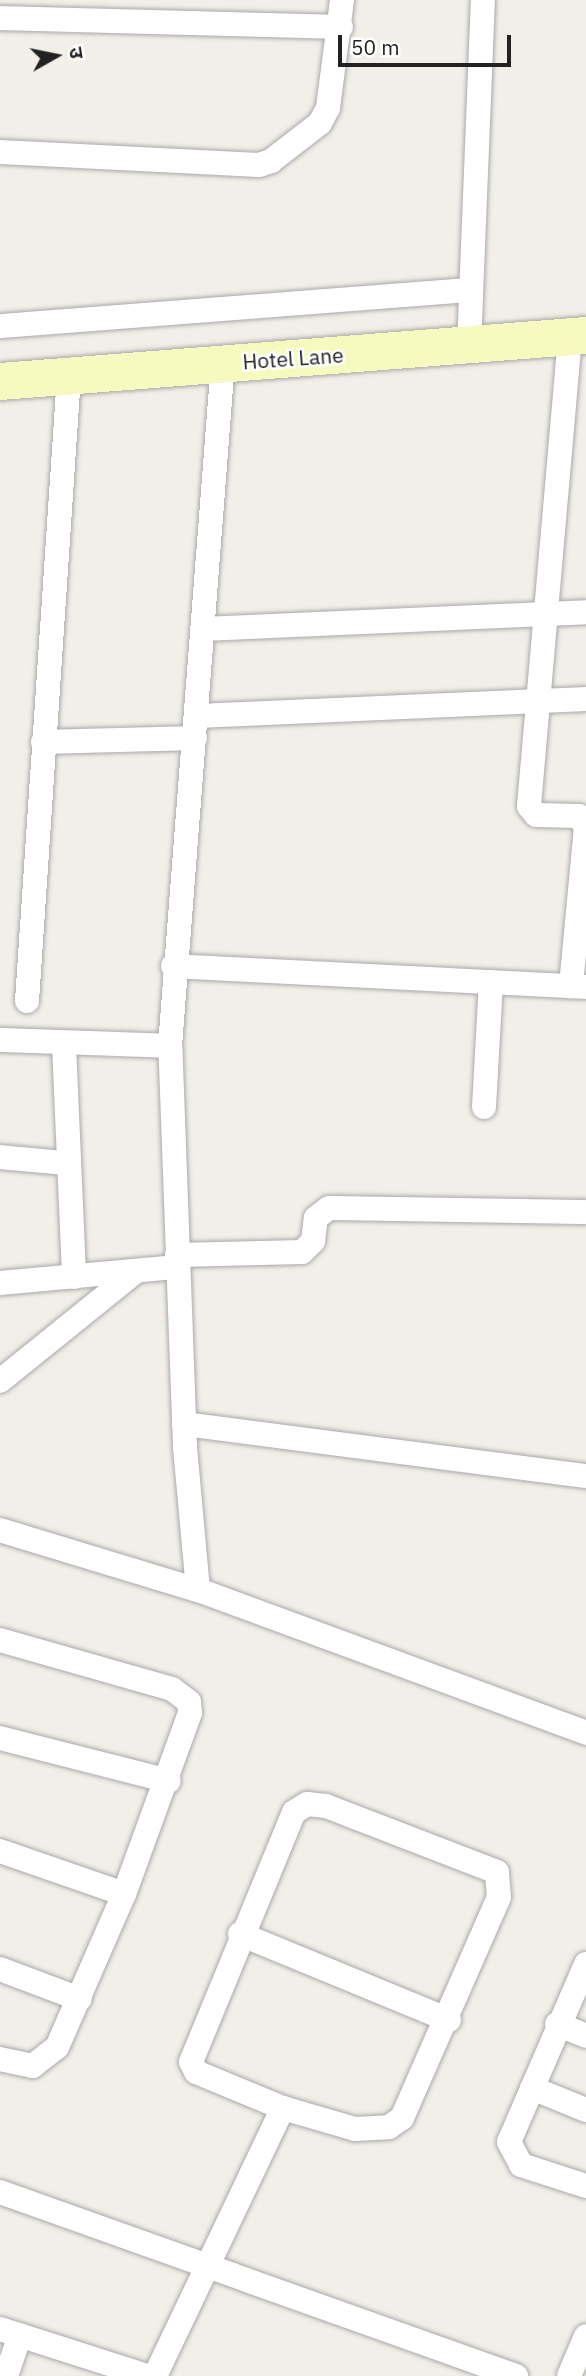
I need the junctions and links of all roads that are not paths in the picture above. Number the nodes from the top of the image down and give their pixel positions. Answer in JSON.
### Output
{"nodes":[{"id":1,"x":342,"y":0,"type":"edge"},
{"id":2,"x":483,"y":0,"type":"edge"},
{"id":3,"x":0,"y":18,"type":"edge"},
{"id":4,"x":341,"y":27,"type":"junction"},
{"id":5,"x":0,"y":152,"type":"edge"},
{"id":6,"x":470,"y":318,"type":"junction"},
{"id":7,"x":0,"y":326,"type":"edge"},
{"id":8,"x":578,"y":336,"type":"edge"},
{"id":9,"x":223,"y":362,"type":"junction"},
{"id":10,"x":69,"y":376,"type":"junction"},
{"id":11,"x":0,"y":381,"type":"edge"},
{"id":12,"x":586,"y":612,"type":"edge"},
{"id":13,"x":545,"y":614,"type":"junction"},
{"id":14,"x":204,"y":629,"type":"junction"},
{"id":15,"x":586,"y":699,"type":"edge"},
{"id":16,"x":538,"y":700,"type":"junction"},
{"id":17,"x":197,"y":727,"type":"junction"},
{"id":18,"x":43,"y":742,"type":"junction"},
{"id":19,"x":173,"y":966,"type":"junction"},
{"id":20,"x":491,"y":982,"type":"junction"},
{"id":21,"x":578,"y":986,"type":"edge"},
{"id":22,"x":27,"y":1001,"type":"dead end"},
{"id":23,"x":0,"y":1040,"type":"edge"},
{"id":24,"x":64,"y":1045,"type":"junction"},
{"id":25,"x":170,"y":1046,"type":"junction"},
{"id":26,"x":484,"y":1107,"type":"dead end"},
{"id":27,"x":0,"y":1157,"type":"edge"},
{"id":28,"x":65,"y":1163,"type":"junction"},
{"id":29,"x":586,"y":1212,"type":"edge"},
{"id":30,"x":177,"y":1261,"type":"junction"},
{"id":31,"x":134,"y":1273,"type":"junction"},
{"id":32,"x":74,"y":1277,"type":"junction"},
{"id":33,"x":0,"y":1283,"type":"edge"},
{"id":34,"x":0,"y":1381,"type":"edge"},
{"id":35,"x":184,"y":1424,"type":"junction"},
{"id":36,"x":586,"y":1476,"type":"edge"},
{"id":37,"x":0,"y":1530,"type":"edge"},
{"id":38,"x":198,"y":1590,"type":"junction"},
{"id":39,"x":0,"y":1640,"type":"edge"},
{"id":40,"x":586,"y":1733,"type":"edge"},
{"id":41,"x":0,"y":1738,"type":"edge"},
{"id":42,"x":169,"y":1781,"type":"junction"},
{"id":43,"x":0,"y":1851,"type":"edge"},
{"id":44,"x":124,"y":1894,"type":"junction"},
{"id":45,"x":240,"y":1934,"type":"junction"},
{"id":46,"x":586,"y":1964,"type":"edge"},
{"id":47,"x":0,"y":1969,"type":"edge"},
{"id":48,"x":80,"y":1999,"type":"junction"},
{"id":49,"x":449,"y":2020,"type":"junction"},
{"id":50,"x":557,"y":2024,"type":"junction"},
{"id":51,"x":586,"y":2036,"type":"edge"},
{"id":52,"x":0,"y":2059,"type":"edge"},
{"id":53,"x":532,"y":2088,"type":"junction"},
{"id":54,"x":283,"y":2108,"type":"junction"},
{"id":55,"x":586,"y":2110,"type":"edge"},
{"id":56,"x":586,"y":2186,"type":"edge"},
{"id":57,"x":0,"y":2192,"type":"edge"},
{"id":58,"x":211,"y":2265,"type":"junction"},
{"id":59,"x":10,"y":2332,"type":"edge"},
{"id":60,"x":586,"y":2336,"type":"edge"},
{"id":61,"x":6,"y":2376,"type":"edge"},
{"id":62,"x":147,"y":2376,"type":"edge"},
{"id":63,"x":155,"y":2376,"type":"edge"},
{"id":64,"x":516,"y":2376,"type":"edge"},
{"id":65,"x":569,"y":2376,"type":"edge"}],
"edges":[{"from":1,"to":4,"type":"street"},
{"from":2,"to":6,"type":"street"},
{"from":3,"to":4,"type":"street"},
{"from":4,"to":5,"type":"street"},
{"from":6,"to":7,"type":"street"},
{"from":6,"to":8,"type":"street","name":"Hotel Lane"},
{"from":6,"to":9,"type":"street","name":"Hotel Lane"},
{"from":8,"to":13,"type":"street"},
{"from":9,"to":10,"type":"street","name":"Hotel Lane"},
{"from":9,"to":14,"type":"street"},
{"from":10,"to":11,"type":"street","name":"Hotel Lane"},
{"from":10,"to":18,"type":"street"},
{"from":12,"to":13,"type":"street"},
{"from":13,"to":14,"type":"street"},
{"from":13,"to":16,"type":"street"},
{"from":14,"to":17,"type":"street"},
{"from":15,"to":16,"type":"street"},
{"from":16,"to":17,"type":"street"},
{"from":16,"to":21,"type":"street"},
{"from":17,"to":18,"type":"street"},
{"from":17,"to":19,"type":"street"},
{"from":18,"to":22,"type":"street"},
{"from":19,"to":20,"type":"street"},
{"from":19,"to":25,"type":"street"},
{"from":20,"to":21,"type":"street"},
{"from":20,"to":26,"type":"street"},
{"from":23,"to":24,"type":"street"},
{"from":24,"to":25,"type":"street"},
{"from":24,"to":28,"type":"street"},
{"from":25,"to":30,"type":"street"},
{"from":27,"to":28,"type":"street"},
{"from":28,"to":32,"type":"street"},
{"from":29,"to":30,"type":"street"},
{"from":30,"to":31,"type":"street"},
{"from":30,"to":35,"type":"street"},
{"from":31,"to":32,"type":"street"},
{"from":31,"to":34,"type":"street"},
{"from":32,"to":33,"type":"street"},
{"from":35,"to":36,"type":"street"},
{"from":35,"to":38,"type":"street"},
{"from":37,"to":38,"type":"street"},
{"from":38,"to":40,"type":"street"},
{"from":39,"to":42,"type":"street"},
{"from":41,"to":42,"type":"street"},
{"from":42,"to":44,"type":"street"},
{"from":43,"to":44,"type":"street"},
{"from":44,"to":48,"type":"street"},
{"from":45,"to":49,"type":"street"},
{"from":45,"to":49,"type":"street"},
{"from":45,"to":54,"type":"street"},
{"from":46,"to":50,"type":"street"},
{"from":47,"to":48,"type":"street"},
{"from":48,"to":52,"type":"street"},
{"from":49,"to":54,"type":"street"},
{"from":50,"to":51,"type":"street"},
{"from":50,"to":53,"type":"street"},
{"from":53,"to":55,"type":"street"},
{"from":53,"to":56,"type":"street"},
{"from":54,"to":58,"type":"street"},
{"from":57,"to":58,"type":"street"},
{"from":58,"to":63,"type":"street"},
{"from":58,"to":64,"type":"street"},
{"from":59,"to":61,"type":"street"},
{"from":59,"to":62,"type":"street"},
{"from":60,"to":65,"type":"street"}]}
